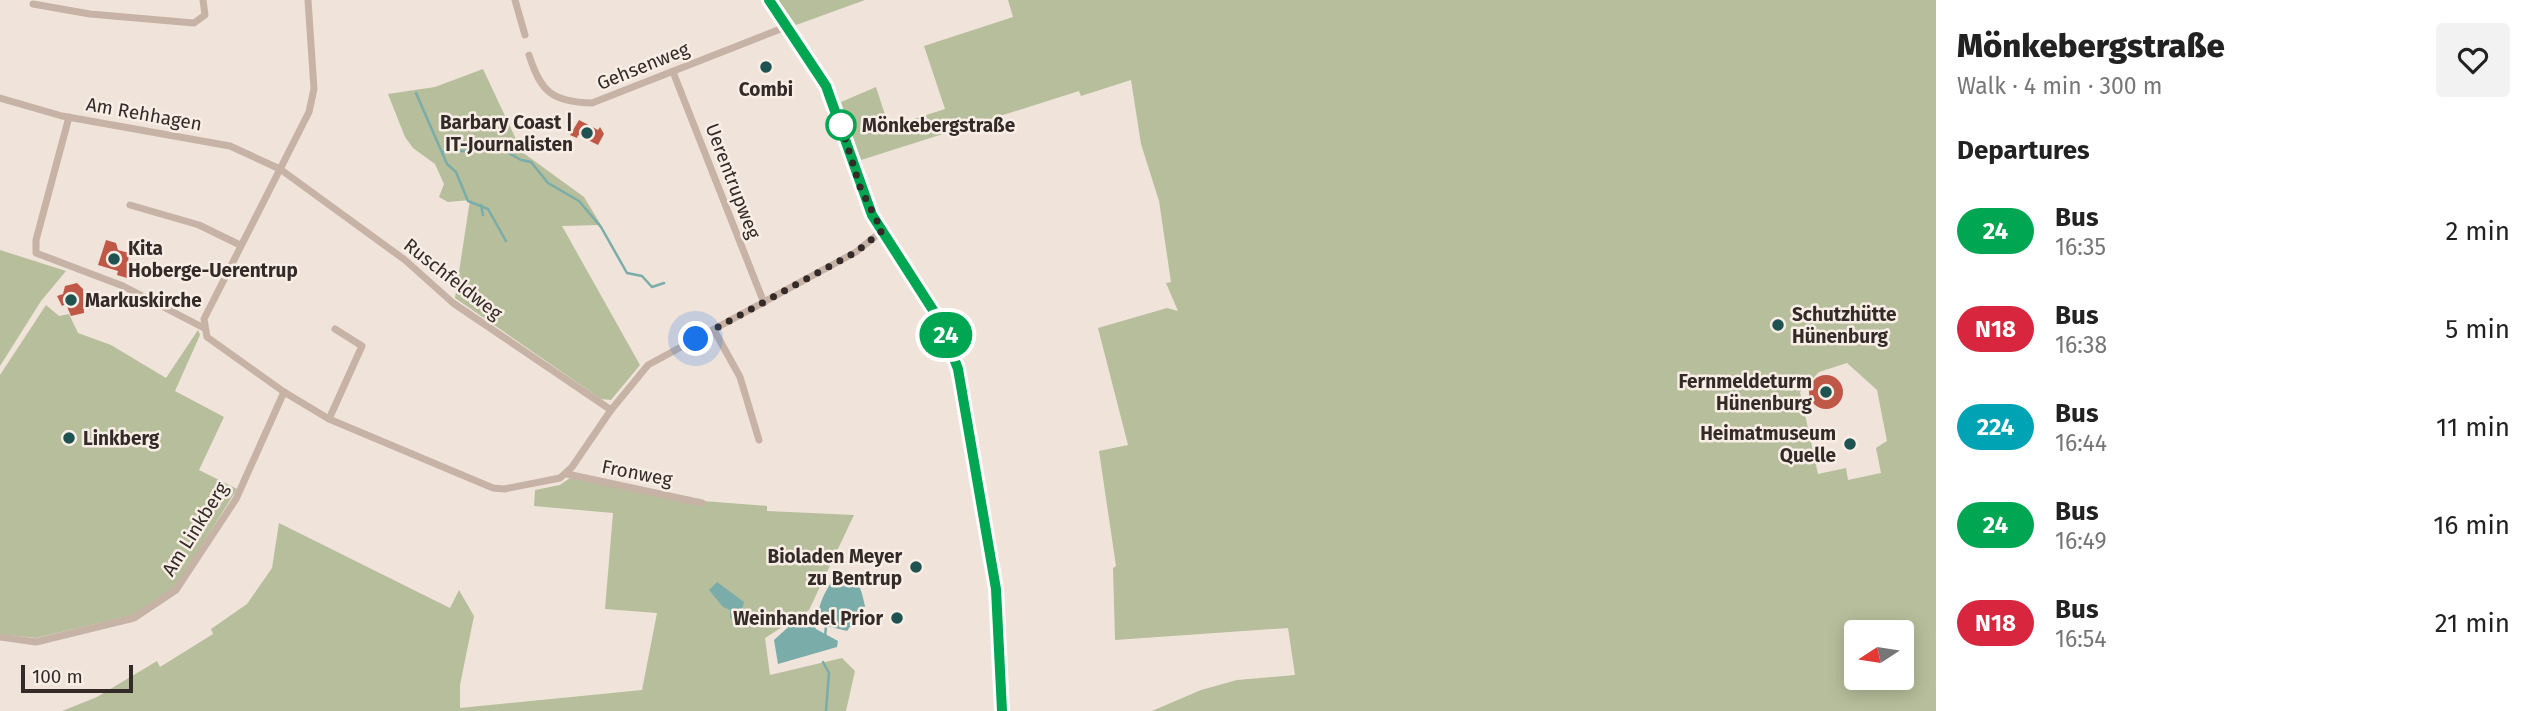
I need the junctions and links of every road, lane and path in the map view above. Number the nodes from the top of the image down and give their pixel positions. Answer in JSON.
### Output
{"nodes":[{"id":1,"x":204,"y":0,"type":"edge"},
{"id":2,"x":308,"y":0,"type":"edge"},
{"id":3,"x":524,"y":0,"type":"edge"},
{"id":4,"x":769,"y":0,"type":"edge"},
{"id":5,"x":515,"y":2,"type":"edge"},
{"id":6,"x":33,"y":4,"type":"dead end"},
{"id":7,"x":788,"y":26,"type":"junction"},
{"id":8,"x":525,"y":35,"type":"dead end"},
{"id":9,"x":529,"y":55,"type":"dead end"},
{"id":10,"x":673,"y":72,"type":"junction"},
{"id":11,"x":0,"y":98,"type":"edge"},
{"id":12,"x":69,"y":117,"type":"junction"},
{"id":13,"x":279,"y":169,"type":"junction"},
{"id":14,"x":130,"y":205,"type":"dead end"},
{"id":15,"x":882,"y":231,"type":"junction"},
{"id":16,"x":240,"y":245,"type":"junction"},
{"id":17,"x":764,"y":303,"type":"junction"},
{"id":18,"x":204,"y":328,"type":"junction"},
{"id":19,"x":335,"y":329,"type":"dead end"},
{"id":20,"x":714,"y":330,"type":"junction"},
{"id":21,"x":284,"y":392,"type":"junction"},
{"id":22,"x":611,"y":410,"type":"junction"},
{"id":23,"x":329,"y":419,"type":"junction"},
{"id":24,"x":759,"y":440,"type":"dead end"},
{"id":25,"x":567,"y":474,"type":"junction"},
{"id":26,"x":702,"y":503,"type":"dead end"},
{"id":27,"x":0,"y":637,"type":"edge"},
{"id":28,"x":1002,"y":711,"type":"edge"}],
"edges":[{"from":1,"to":6,"type":"street"},
{"from":2,"to":13,"type":"street"},
{"from":3,"to":5,"type":"street"},
{"from":4,"to":7,"type":"main road"},
{"from":5,"to":8,"type":"street"},
{"from":7,"to":10,"type":"street","name":"Gehsenweg"},
{"from":7,"to":15,"type":"main road"},
{"from":9,"to":10,"type":"street","name":"Gehsenweg"},
{"from":10,"to":17,"type":"street","name":"Uerentrupweg"},
{"from":11,"to":12,"type":"street","name":"Am Rehhagen"},
{"from":12,"to":13,"type":"street","name":"Am Rehhagen"},
{"from":12,"to":18,"type":"street"},
{"from":13,"to":16,"type":"street"},
{"from":13,"to":22,"type":"street","name":"Ruschfeldweg"},
{"from":14,"to":16,"type":"street"},
{"from":15,"to":17,"type":"street"},
{"from":15,"to":28,"type":"main road"},
{"from":16,"to":18,"type":"street"},
{"from":17,"to":20,"type":"street"},
{"from":18,"to":21,"type":"street"},
{"from":19,"to":23,"type":"street"},
{"from":20,"to":22,"type":"street"},
{"from":20,"to":24,"type":"street"},
{"from":21,"to":23,"type":"street"},
{"from":21,"to":27,"type":"street","name":"Am Linkberg"},
{"from":22,"to":25,"type":"street"},
{"from":23,"to":25,"type":"street"},
{"from":25,"to":26,"type":"street","name":"Fronweg"}]}
